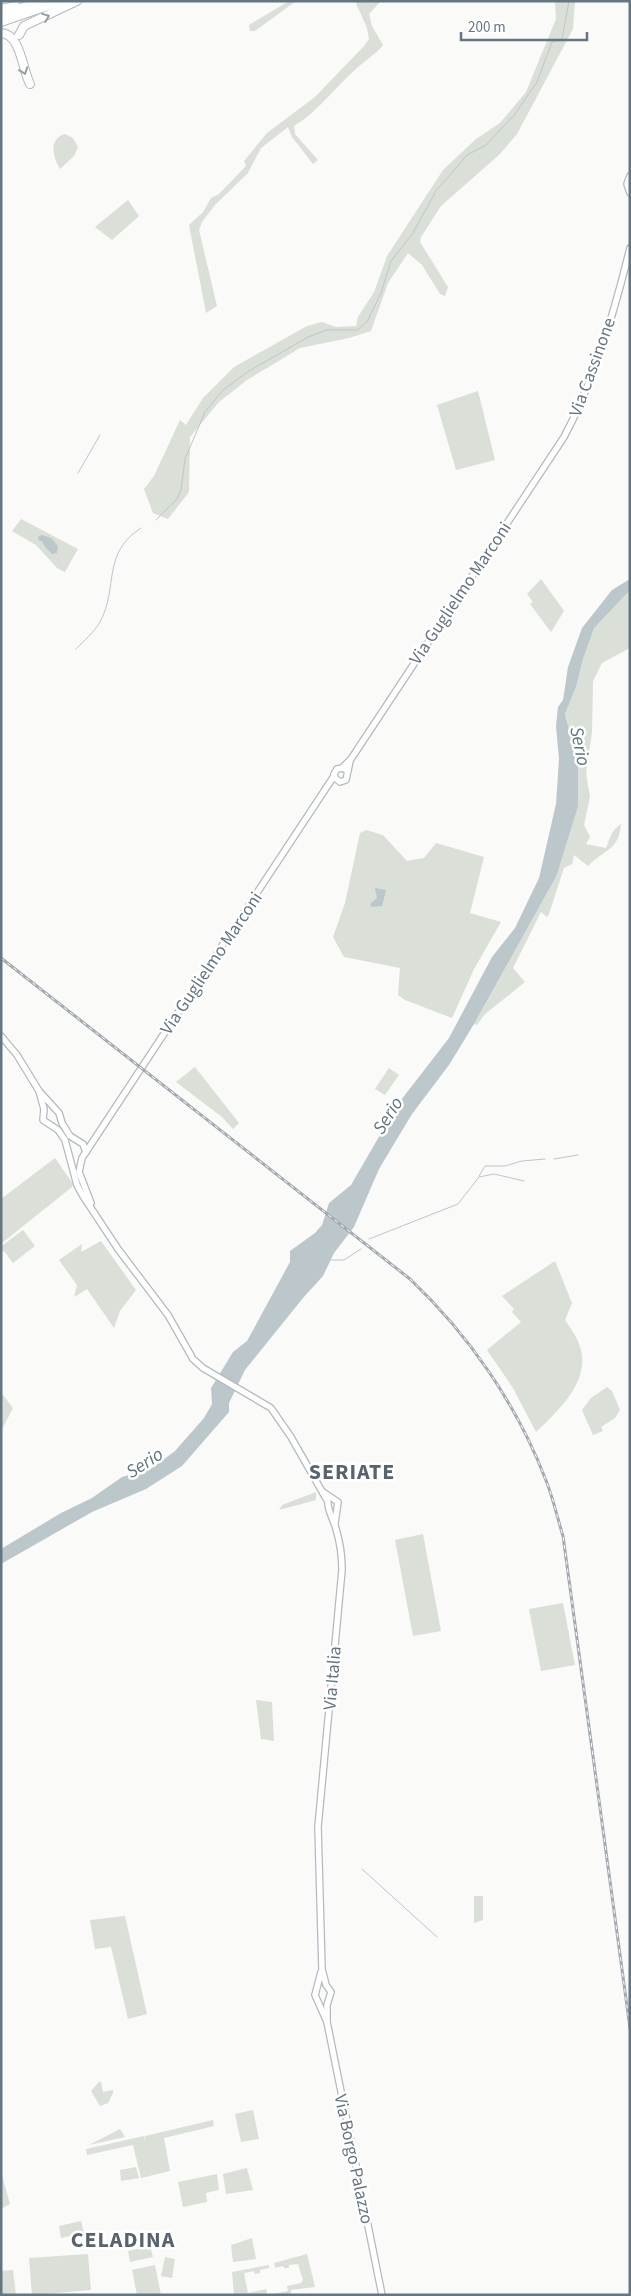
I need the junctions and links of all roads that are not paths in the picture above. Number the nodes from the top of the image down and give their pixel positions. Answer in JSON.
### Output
{"nodes":[{"id":1,"x":30,"y":1,"type":"edge"},
{"id":2,"x":41,"y":1,"type":"edge"},
{"id":3,"x":62,"y":1,"type":"edge"},
{"id":4,"x":76,"y":1,"type":"edge"},
{"id":5,"x":15,"y":12,"type":"junction"},
{"id":6,"x":3,"y":15,"type":"edge"},
{"id":7,"x":1,"y":33,"type":"edge"},
{"id":8,"x":19,"y":36,"type":"dead end"},
{"id":9,"x":30,"y":84,"type":"dead end"},
{"id":10,"x":630,"y":176,"type":"edge"},
{"id":11,"x":630,"y":193,"type":"edge"},
{"id":12,"x":630,"y":248,"type":"edge"},
{"id":13,"x":569,"y":427,"type":"joint"},
{"id":14,"x":344,"y":769,"type":"junction"},
{"id":15,"x":334,"y":776,"type":"junction"},
{"id":16,"x":340,"y":782,"type":"junction"},
{"id":17,"x":329,"y":787,"type":"junction"},
{"id":18,"x":1,"y":1036,"type":"edge"},
{"id":19,"x":39,"y":1091,"type":"junction"},
{"id":20,"x":54,"y":1108,"type":"junction"},
{"id":21,"x":43,"y":1113,"type":"junction"},
{"id":22,"x":93,"y":1139,"type":"junction"},
{"id":23,"x":78,"y":1142,"type":"junction"},
{"id":24,"x":68,"y":1152,"type":"junction"},
{"id":25,"x":83,"y":1156,"type":"junction"},
{"id":26,"x":133,"y":1268,"type":"junction"},
{"id":27,"x":330,"y":1500,"type":"junction"},
{"id":28,"x":333,"y":1509,"type":"junction"},
{"id":29,"x":318,"y":1834,"type":"joint"},
{"id":30,"x":322,"y":1969,"type":"junction"},
{"id":31,"x":326,"y":1985,"type":"junction"},
{"id":32,"x":318,"y":1986,"type":"junction"},
{"id":33,"x":329,"y":1999,"type":"junction"},
{"id":34,"x":318,"y":2000,"type":"junction"},
{"id":35,"x":327,"y":2022,"type":"junction"},
{"id":36,"x":382,"y":2295,"type":"edge"}],
"edges":[{"from":1,"to":5,"type":"highway"},
{"from":2,"to":5,"type":"highway"},
{"from":3,"to":5,"type":"highway"},
{"from":8,"to":4,"type":"highway","one_way":true},
{"from":5,"to":6,"type":"highway"},
{"from":5,"to":6,"type":"highway"},
{"from":7,"to":9,"type":"highway","one_way":true},
{"from":10,"to":11,"type":"main road"},
{"from":12,"to":13,"type":"main road","name":"Via Cassinone"},
{"from":13,"to":14,"type":"main road","name":"Via Guglielmo Marconi"},
{"from":14,"to":15,"type":"main road"},
{"from":14,"to":16,"type":"main road"},
{"from":15,"to":16,"type":"main road"},
{"from":15,"to":17,"type":"main road","name":"Via Guglielmo Marconi"},
{"from":16,"to":17,"type":"main road"},
{"from":17,"to":22,"type":"main road","name":"Via Guglielmo Marconi"},
{"from":18,"to":19,"type":"main road"},
{"from":19,"to":20,"type":"main road"},
{"from":19,"to":21,"type":"main road"},
{"from":20,"to":21,"type":"main road"},
{"from":20,"to":23,"type":"main road"},
{"from":21,"to":24,"type":"main road"},
{"from":22,"to":23,"type":"main road"},
{"from":22,"to":25,"type":"main road","name":"Via Guglielmo Marconi"},
{"from":23,"to":24,"type":"main road"},
{"from":23,"to":25,"type":"main road"},
{"from":24,"to":25,"type":"main road"},
{"from":24,"to":26,"type":"main road"},
{"from":25,"to":26,"type":"main road"},
{"from":26,"to":27,"type":"main road"},
{"from":27,"to":28,"type":"main road"},
{"from":27,"to":28,"type":"main road"},
{"from":28,"to":29,"type":"main road","name":"Via Italia"},
{"from":29,"to":30,"type":"main road","name":"Via Borgo Palazzo"},
{"from":30,"to":31,"type":"main road","name":"Via Borgo Palazzo"},
{"from":30,"to":32,"type":"main road","name":"Via Borgo Palazzo"},
{"from":31,"to":32,"type":"main road"},
{"from":31,"to":33,"type":"main road","name":"Via Borgo Palazzo"},
{"from":32,"to":34,"type":"main road","name":"Via Borgo Palazzo"},
{"from":33,"to":34,"type":"main road"},
{"from":33,"to":35,"type":"main road","name":"Via Borgo Palazzo"},
{"from":34,"to":35,"type":"main road","name":"Via Borgo Palazzo"},
{"from":35,"to":36,"type":"main road","name":"Via Borgo Palazzo"}]}
